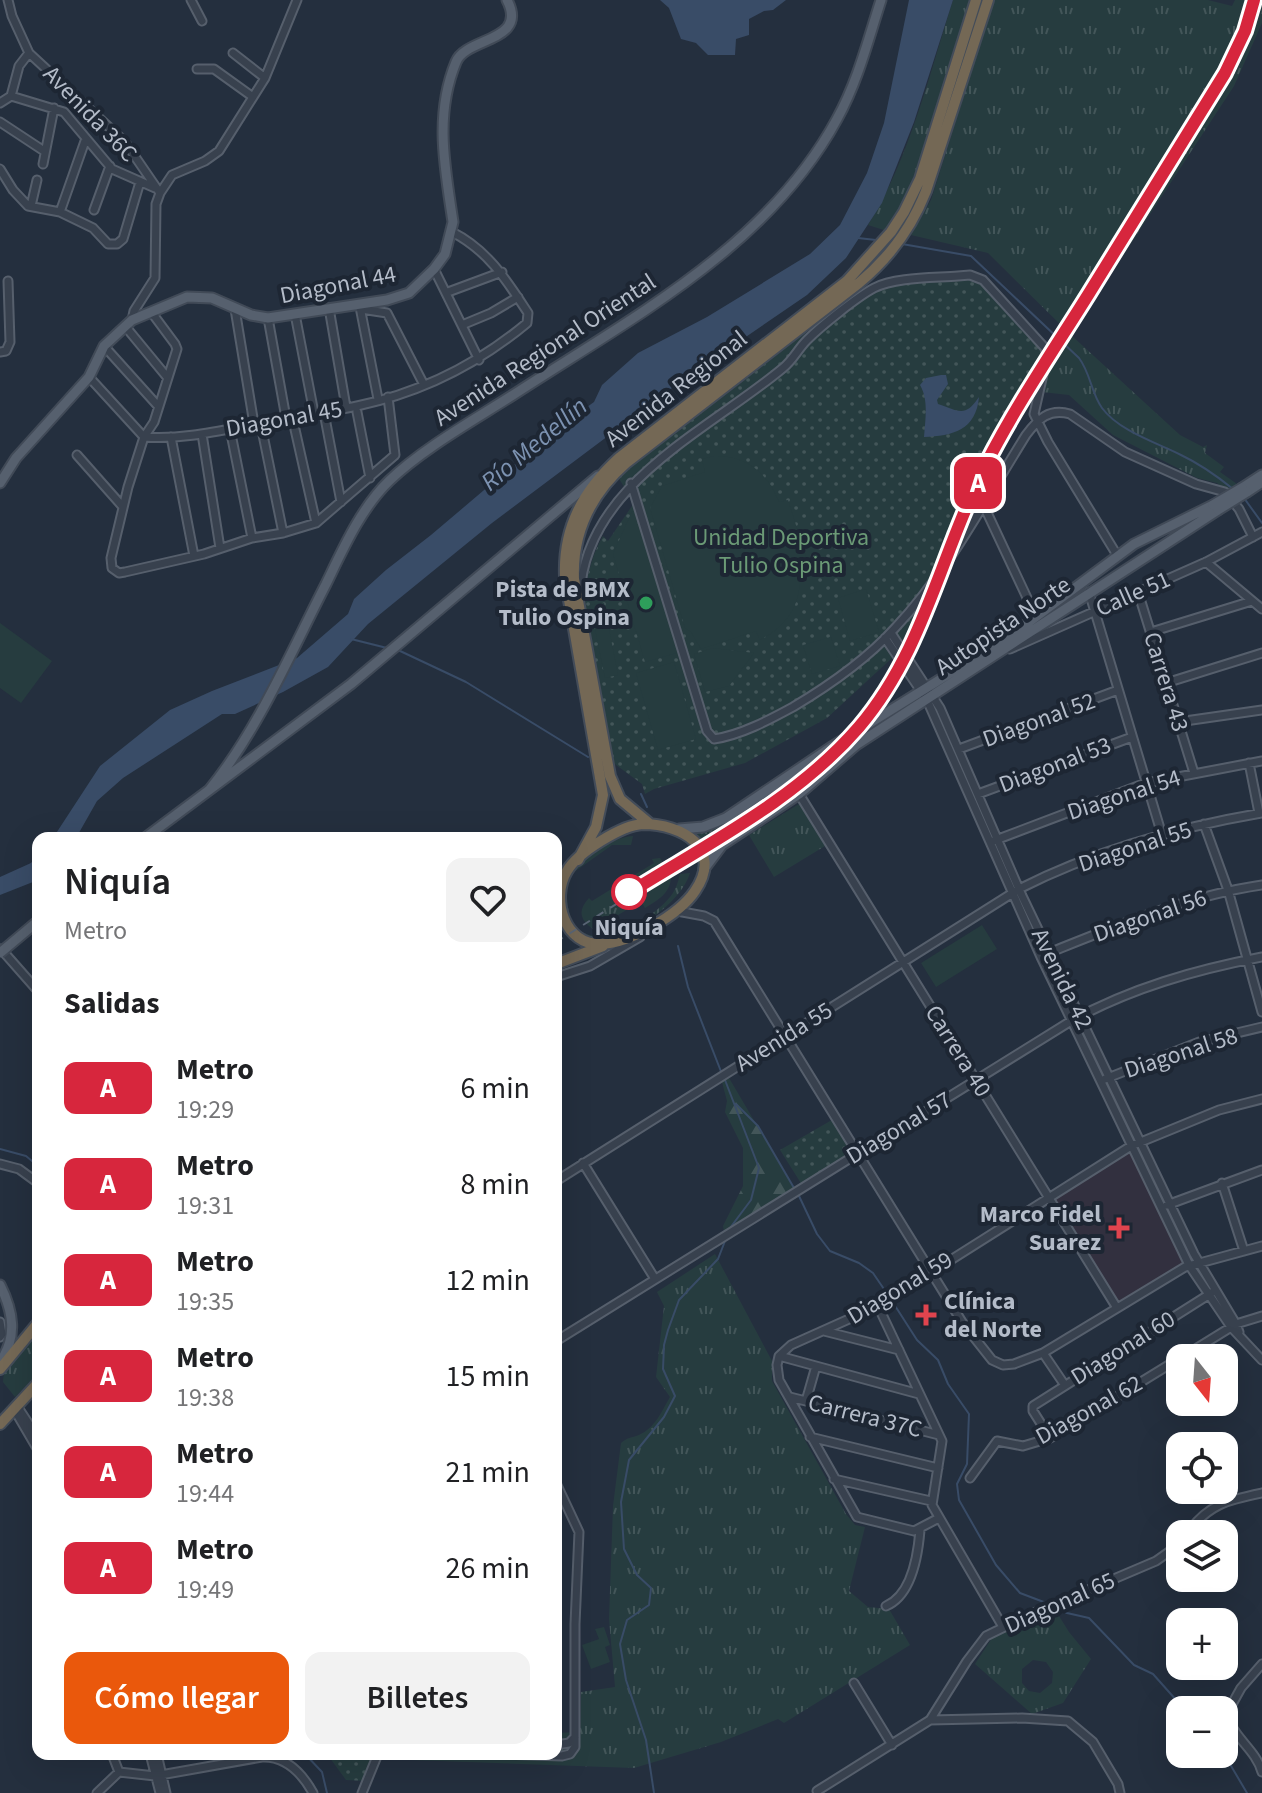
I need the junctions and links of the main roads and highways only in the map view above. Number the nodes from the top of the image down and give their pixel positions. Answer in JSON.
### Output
{"nodes":[{"id":1,"x":507,"y":0,"type":"edge"},
{"id":2,"x":881,"y":0,"type":"edge"},
{"id":3,"x":976,"y":0,"type":"edge"},
{"id":4,"x":988,"y":0,"type":"edge"},
{"id":5,"x":603,"y":472,"type":"junction"},
{"id":6,"x":1262,"y":475,"type":"edge"},
{"id":7,"x":1262,"y":482,"type":"edge"},
{"id":8,"x":0,"y":483,"type":"edge"},
{"id":9,"x":1245,"y":490,"type":"junction"},
{"id":10,"x":1215,"y":508,"type":"junction"},
{"id":11,"x":928,"y":694,"type":"junction"},
{"id":12,"x":210,"y":789,"type":"junction"},
{"id":13,"x":759,"y":797,"type":"junction"},
{"id":14,"x":770,"y":814,"type":"junction"},
{"id":15,"x":650,"y":824,"type":"junction"},
{"id":16,"x":679,"y":829,"type":"junction"},
{"id":17,"x":153,"y":832,"type":"edge"},
{"id":18,"x":578,"y":860,"type":"junction"},
{"id":19,"x":703,"y":870,"type":"junction"},
{"id":20,"x":567,"y":871,"type":"junction"},
{"id":21,"x":562,"y":878,"type":"edge"},
{"id":22,"x":562,"y":890,"type":"edge"},
{"id":23,"x":562,"y":907,"type":"edge"},
{"id":24,"x":32,"y":926,"type":"edge"},
{"id":25,"x":612,"y":942,"type":"junction"},
{"id":26,"x":0,"y":950,"type":"edge"},
{"id":27,"x":562,"y":962,"type":"edge"},
{"id":28,"x":0,"y":1285,"type":"edge"},
{"id":29,"x":32,"y":1330,"type":"edge"},
{"id":30,"x":0,"y":1362,"type":"edge"},
{"id":31,"x":0,"y":1369,"type":"edge"},
{"id":32,"x":32,"y":1390,"type":"edge"},
{"id":33,"x":0,"y":1424,"type":"edge"}],
"edges":[{"from":1,"to":8,"type":"main road","name":"Diagonal 44"},
{"from":2,"to":12,"type":"main road","name":"Avenida Regional Oriental"},
{"from":3,"to":5,"type":"highway","name":"Avenida Regional"},
{"from":4,"to":15,"type":"highway","name":"Avenida Regional"},
{"from":5,"to":12,"type":"main road"},
{"from":5,"to":18,"type":"highway","name":"Avenida Regional"},
{"from":6,"to":9,"type":"main road"},
{"from":7,"to":9,"type":"main road"},
{"from":9,"to":10,"type":"main road","bridge":true},
{"from":10,"to":11,"type":"main road","name":"Autopista Norte"},
{"from":10,"to":11,"type":"main road","name":"Autopista Norte"},
{"from":11,"to":13,"type":"main road","name":"Autopista Norte"},
{"from":11,"to":14,"type":"main road","name":"Autopista Norte"},
{"from":12,"to":17,"type":"main road"},
{"from":13,"to":14,"type":"main road"},
{"from":13,"to":16,"type":"main road","name":"Autopista Norte"},
{"from":14,"to":19,"type":"main road","name":"Autopista Norte"},
{"from":15,"to":16,"type":"highway"},
{"from":15,"to":18,"type":"highway"},
{"from":16,"to":19,"type":"highway"},
{"from":18,"to":20,"type":"highway"},
{"from":19,"to":25,"type":"highway"},
{"from":20,"to":21,"type":"highway"},
{"from":20,"to":22,"type":"highway"},
{"from":23,"to":25,"type":"highway"},
{"from":24,"to":26,"type":"main road","bridge":true},
{"from":25,"to":27,"type":"highway"},
{"from":28,"to":30,"type":"main road"},
{"from":29,"to":31,"type":"highway"},
{"from":32,"to":33,"type":"highway"}]}
